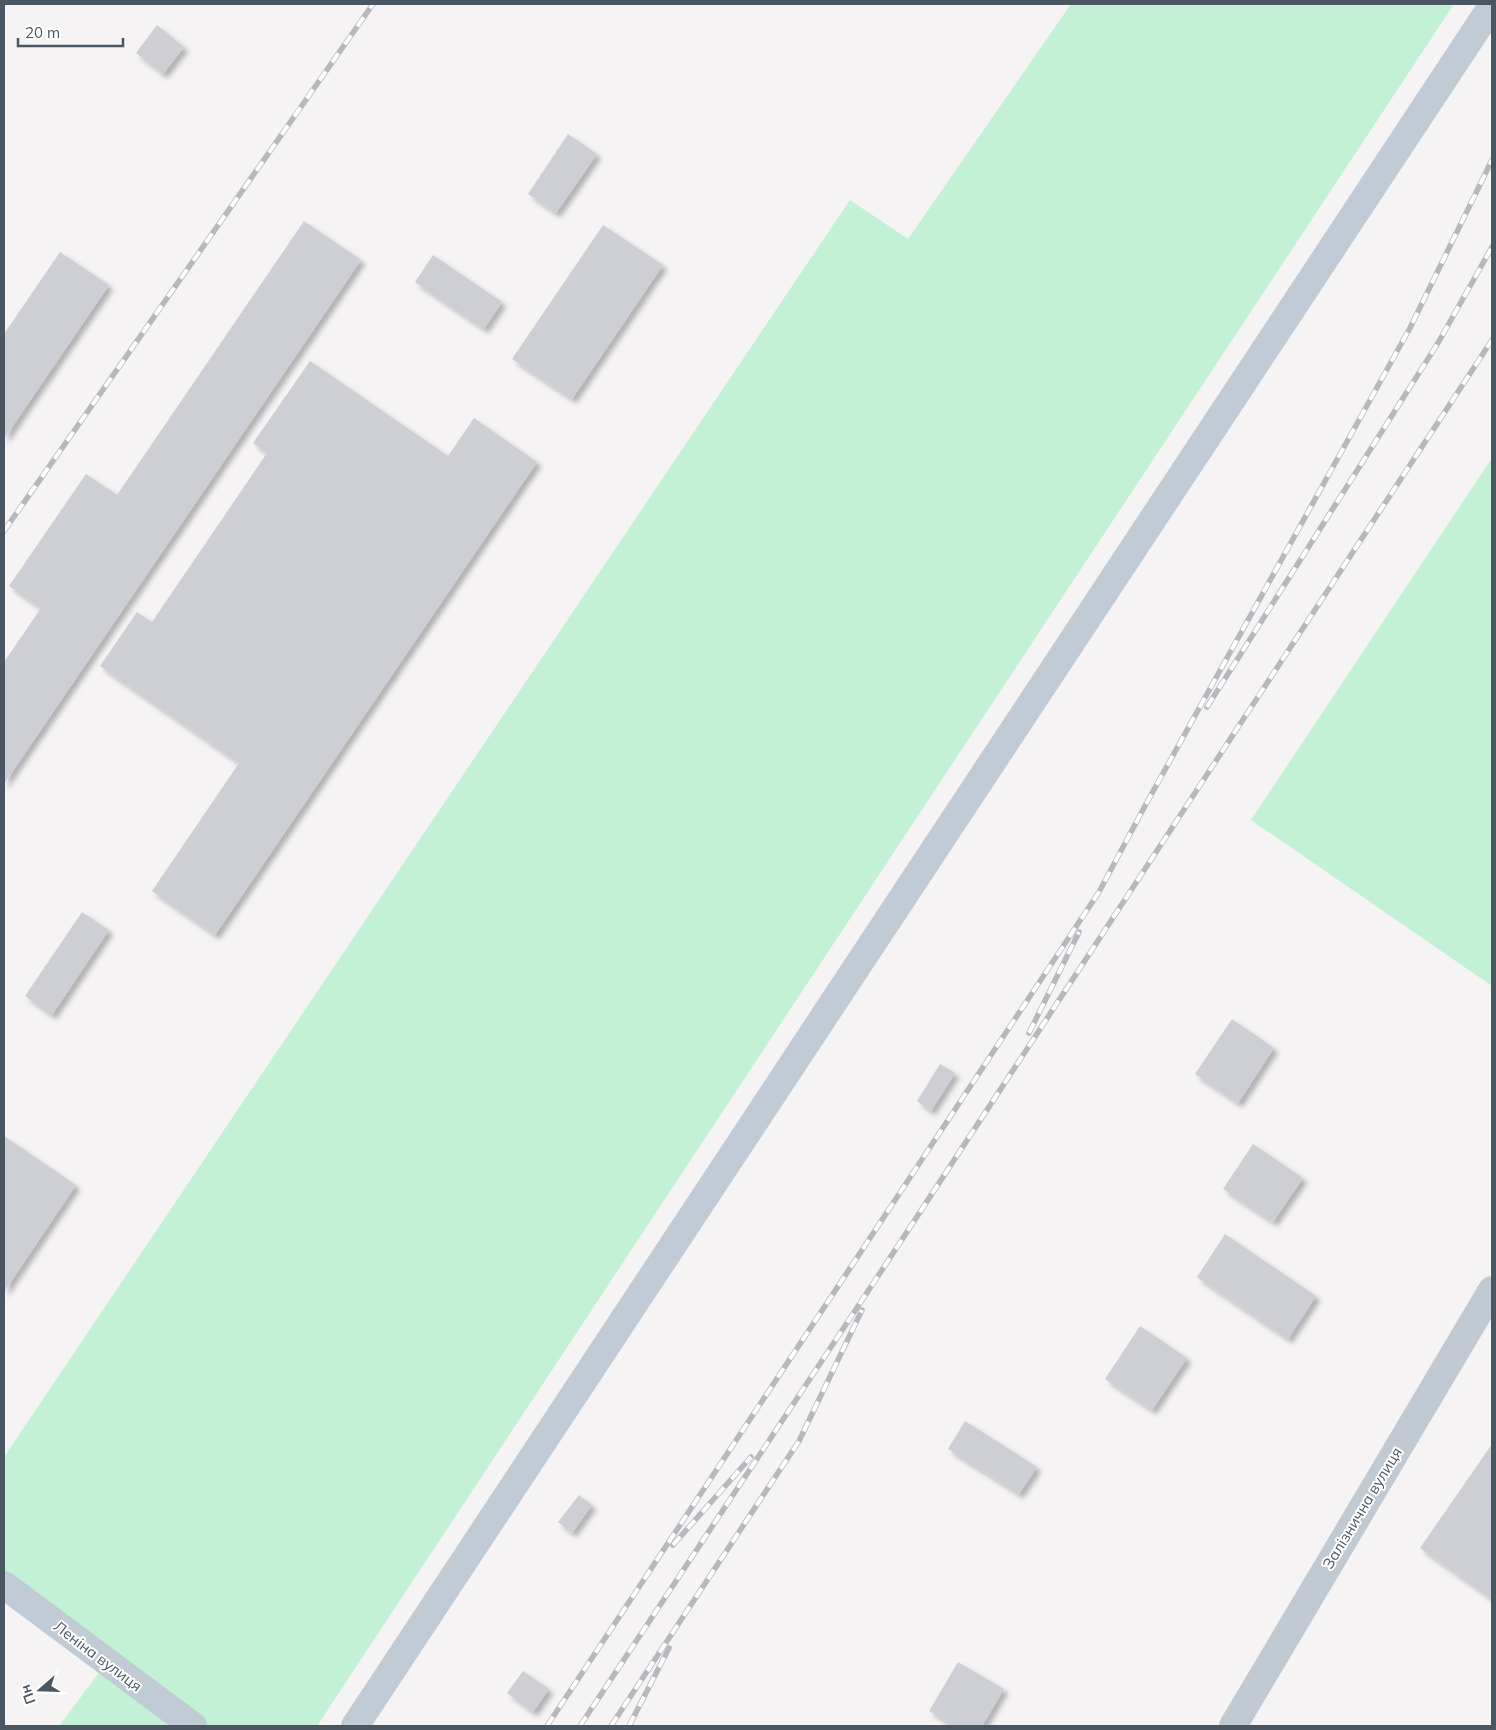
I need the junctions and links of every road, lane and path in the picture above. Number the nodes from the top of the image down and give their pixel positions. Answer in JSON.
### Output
{"nodes":[{"id":1,"x":1492,"y":6,"type":"edge"},
{"id":2,"x":1492,"y":1290,"type":"edge"},
{"id":3,"x":4,"y":1585,"type":"edge"},
{"id":4,"x":193,"y":1726,"type":"edge"},
{"id":5,"x":355,"y":1726,"type":"edge"},
{"id":6,"x":1233,"y":1726,"type":"edge"}],
"edges":[{"from":1,"to":5,"type":"street"},
{"from":2,"to":6,"type":"street","name":"Залізнична вулиця"},
{"from":3,"to":4,"type":"street","name":"Леніна вулиця"}]}
